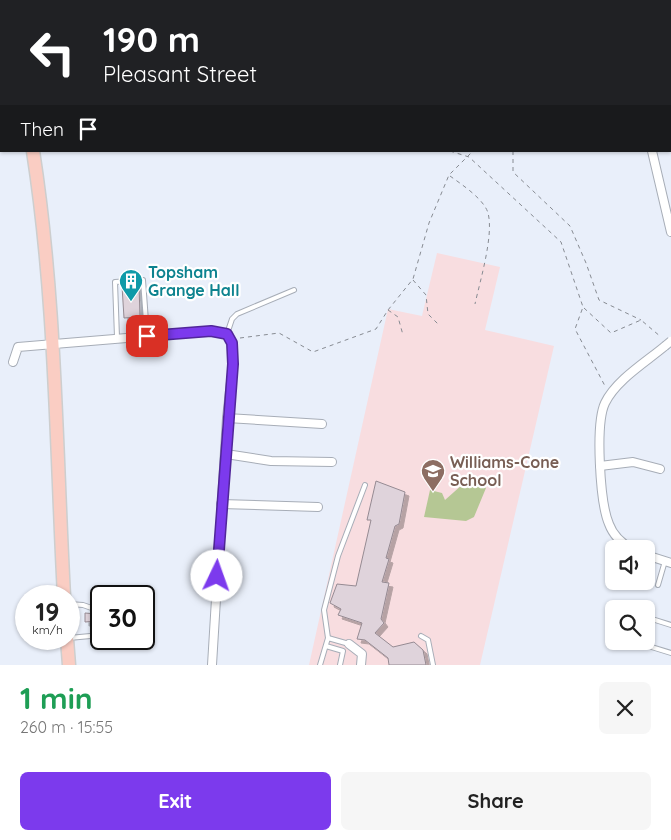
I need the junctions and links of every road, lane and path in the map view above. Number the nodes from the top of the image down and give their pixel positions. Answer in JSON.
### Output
{"nodes":[{"id":1,"x":33,"y":152,"type":"edge"},
{"id":2,"x":454,"y":152,"type":"edge"},
{"id":3,"x":472,"y":152,"type":"edge"},
{"id":4,"x":513,"y":152,"type":"edge"},
{"id":5,"x":652,"y":152,"type":"edge"},
{"id":6,"x":468,"y":156,"type":"junction"},
{"id":7,"x":449,"y":175,"type":"junction"},
{"id":8,"x":671,"y":232,"type":"edge"},
{"id":9,"x":413,"y":279,"type":"junction"},
{"id":10,"x":294,"y":290,"type":"dead end"},
{"id":11,"x":475,"y":304,"type":"dead end"},
{"id":12,"x":583,"y":307,"type":"junction"},
{"id":13,"x":388,"y":310,"type":"junction"},
{"id":14,"x":640,"y":320,"type":"junction"},
{"id":15,"x":438,"y":325,"type":"dead end"},
{"id":16,"x":227,"y":334,"type":"junction"},
{"id":17,"x":403,"y":335,"type":"dead end"},
{"id":18,"x":147,"y":336,"type":"junction"},
{"id":19,"x":118,"y":337,"type":"junction"},
{"id":20,"x":236,"y":338,"type":"dead end"},
{"id":21,"x":666,"y":341,"type":"edge"},
{"id":22,"x":54,"y":343,"type":"junction"},
{"id":23,"x":13,"y":362,"type":"dead end"},
{"id":24,"x":610,"y":396,"type":"junction"},
{"id":25,"x":227,"y":418,"type":"junction"},
{"id":26,"x":322,"y":424,"type":"dead end"},
{"id":27,"x":226,"y":454,"type":"junction"},
{"id":28,"x":332,"y":462,"type":"dead end"},
{"id":29,"x":600,"y":466,"type":"junction"},
{"id":30,"x":660,"y":469,"type":"dead end"},
{"id":31,"x":365,"y":485,"type":"dead end"},
{"id":32,"x":222,"y":504,"type":"junction"},
{"id":33,"x":318,"y":507,"type":"dead end"},
{"id":34,"x":620,"y":540,"type":"edge"},
{"id":35,"x":655,"y":557,"type":"edge"},
{"id":36,"x":668,"y":562,"type":"edge"},
{"id":37,"x":64,"y":585,"type":"edge"},
{"id":38,"x":658,"y":585,"type":"dead end"},
{"id":39,"x":655,"y":620,"type":"edge"},
{"id":40,"x":671,"y":625,"type":"edge"},
{"id":41,"x":421,"y":636,"type":"dead end"},
{"id":42,"x":328,"y":638,"type":"junction"},
{"id":43,"x":348,"y":644,"type":"joint"},
{"id":44,"x":326,"y":646,"type":"junction"},
{"id":45,"x":655,"y":647,"type":"edge"},
{"id":46,"x":68,"y":650,"type":"edge"},
{"id":47,"x":671,"y":653,"type":"edge"},
{"id":48,"x":69,"y":665,"type":"edge"},
{"id":49,"x":212,"y":665,"type":"edge"},
{"id":50,"x":320,"y":665,"type":"edge"},
{"id":51,"x":340,"y":665,"type":"edge"},
{"id":52,"x":361,"y":665,"type":"edge"},
{"id":53,"x":433,"y":665,"type":"edge"}],
"edges":[{"from":1,"to":22,"type":"main road"},
{"from":2,"to":6,"type":"path"},
{"from":3,"to":6,"type":"path"},
{"from":4,"to":14,"type":"path"},
{"from":5,"to":8,"type":"street"},
{"from":6,"to":7,"type":"path"},
{"from":6,"to":12,"type":"path"},
{"from":7,"to":9,"type":"path"},
{"from":7,"to":11,"type":"path"},
{"from":9,"to":13,"type":"path"},
{"from":9,"to":15,"type":"path"},
{"from":10,"to":16,"type":"lane"},
{"from":12,"to":14,"type":"path"},
{"from":12,"to":24,"type":"path"},
{"from":13,"to":17,"type":"path"},
{"from":13,"to":20,"type":"path"},
{"from":14,"to":21,"type":"path"},
{"from":16,"to":18,"type":"street"},
{"from":16,"to":25,"type":"street"},
{"from":18,"to":19,"type":"street"},
{"from":18,"to":19,"type":"lane"},
{"from":19,"to":22,"type":"street"},
{"from":21,"to":24,"type":"street"},
{"from":22,"to":23,"type":"street"},
{"from":22,"to":37,"type":"main road"},
{"from":24,"to":29,"type":"street"},
{"from":25,"to":26,"type":"street"},
{"from":25,"to":27,"type":"street"},
{"from":27,"to":28,"type":"street"},
{"from":27,"to":32,"type":"street"},
{"from":29,"to":30,"type":"street"},
{"from":29,"to":34,"type":"street"},
{"from":31,"to":42,"type":"lane"},
{"from":32,"to":33,"type":"street"},
{"from":32,"to":49,"type":"street"},
{"from":35,"to":36,"type":"street"},
{"from":36,"to":38,"type":"lane"},
{"from":39,"to":40,"type":"lane"},
{"from":41,"to":53,"type":"lane"},
{"from":42,"to":43,"type":"lane"},
{"from":42,"to":44,"type":"lane"},
{"from":43,"to":52,"type":"street"},
{"from":44,"to":50,"type":"lane"},
{"from":44,"to":51,"type":"lane"},
{"from":45,"to":47,"type":"lane"},
{"from":46,"to":48,"type":"main road"}]}
